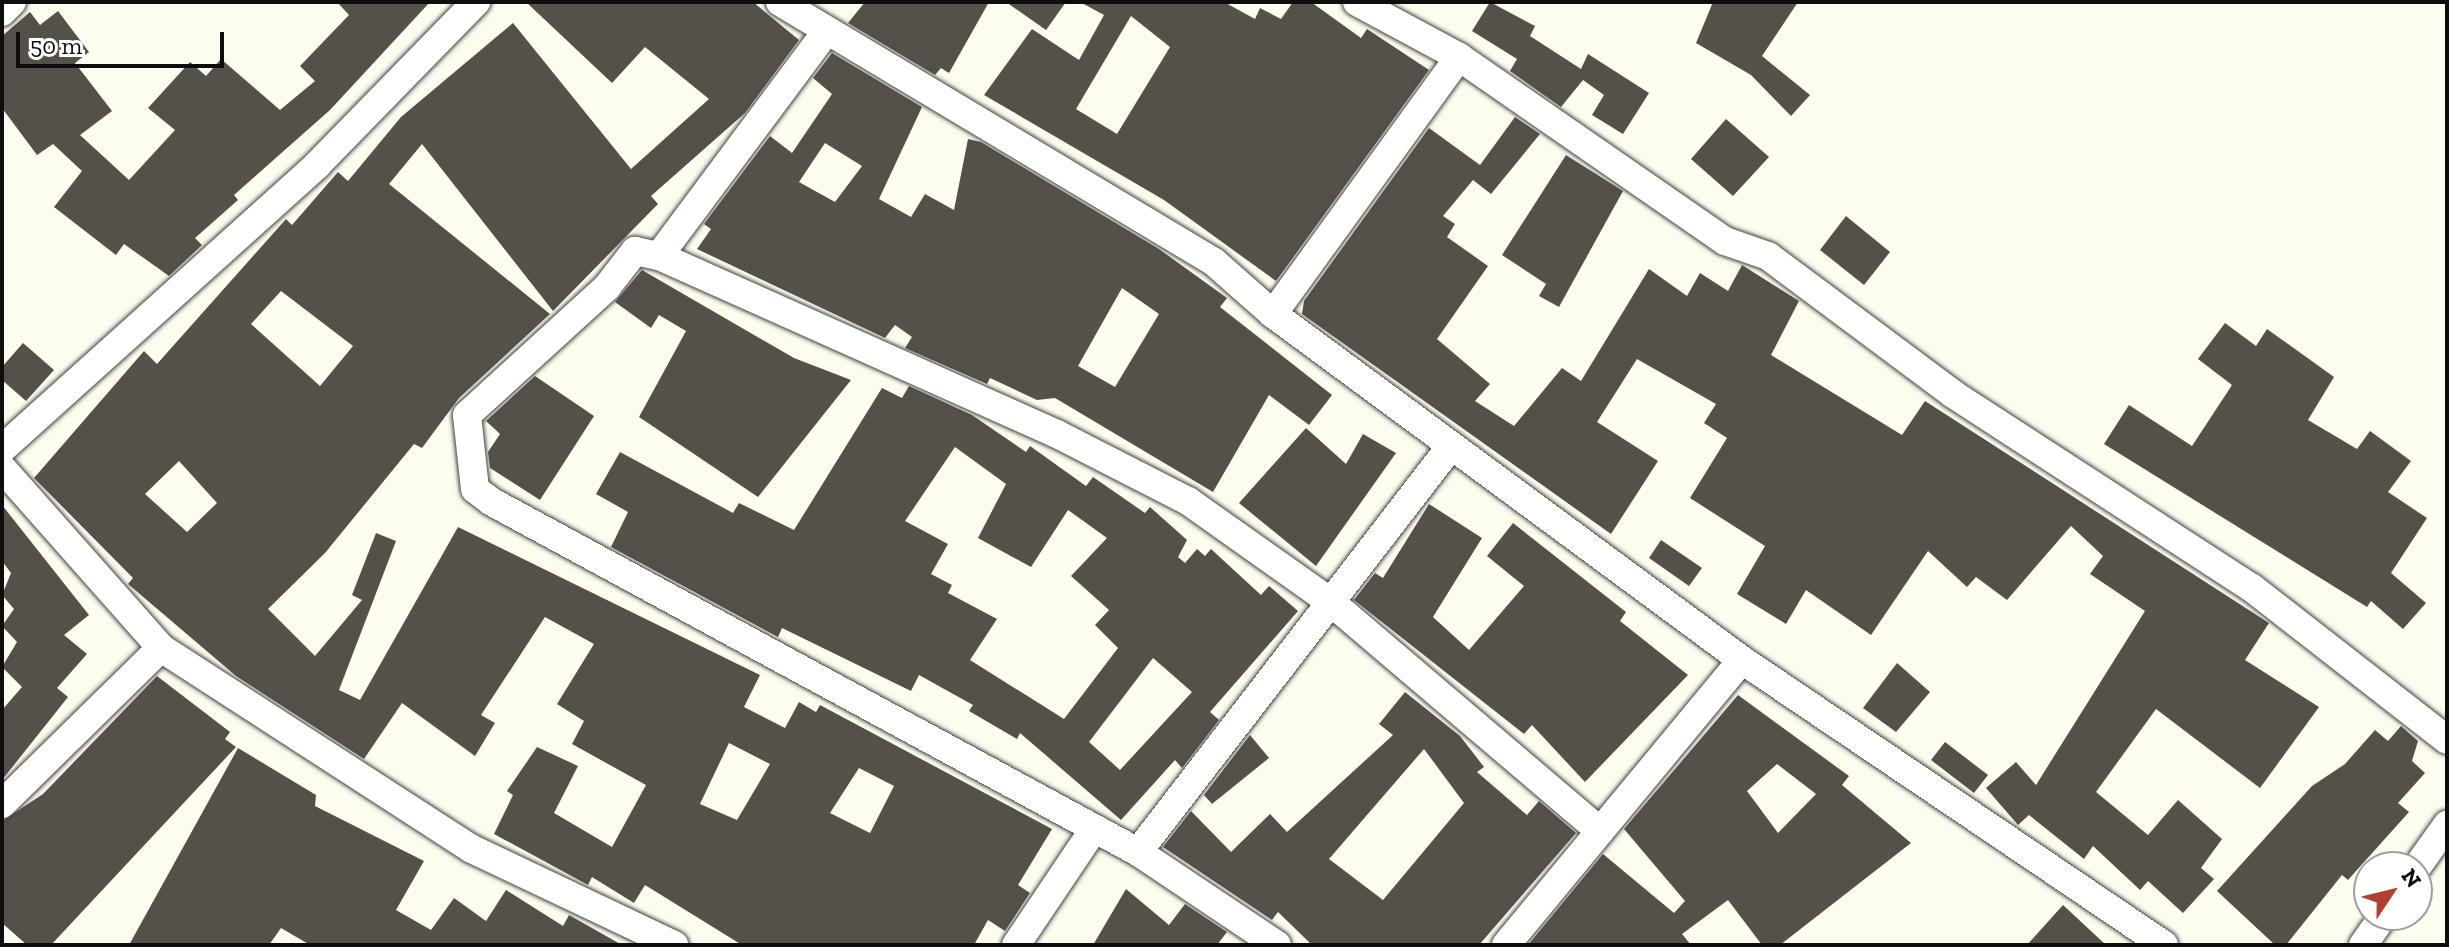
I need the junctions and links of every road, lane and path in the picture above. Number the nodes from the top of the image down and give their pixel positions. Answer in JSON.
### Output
{"nodes":[{"id":1,"x":12,"y":2,"type":"edge"},
{"id":2,"x":476,"y":2,"type":"edge"},
{"id":3,"x":780,"y":2,"type":"edge"},
{"id":4,"x":1357,"y":2,"type":"edge"},
{"id":5,"x":2,"y":12,"type":"edge"},
{"id":6,"x":827,"y":31,"type":"junction"},
{"id":7,"x":1459,"y":57,"type":"junction"},
{"id":8,"x":659,"y":256,"type":"junction"},
{"id":9,"x":1273,"y":314,"type":"junction"},
{"id":10,"x":1451,"y":446,"type":"junction"},
{"id":11,"x":2,"y":449,"type":"edge"},
{"id":12,"x":2,"y":468,"type":"edge"},
{"id":13,"x":1332,"y":603,"type":"junction"},
{"id":14,"x":161,"y":648,"type":"junction"},
{"id":15,"x":1742,"y":660,"type":"junction"},
{"id":16,"x":2447,"y":740,"type":"edge"},
{"id":17,"x":2,"y":804,"type":"edge"},
{"id":18,"x":2447,"y":825,"type":"edge"},
{"id":19,"x":1094,"y":829,"type":"junction"},
{"id":20,"x":1600,"y":831,"type":"junction"},
{"id":21,"x":2428,"y":851,"type":"edge"},
{"id":22,"x":1138,"y":852,"type":"junction"},
{"id":23,"x":674,"y":945,"type":"edge"},
{"id":24,"x":1016,"y":945,"type":"edge"},
{"id":25,"x":1277,"y":945,"type":"edge"},
{"id":26,"x":1506,"y":945,"type":"edge"},
{"id":27,"x":2164,"y":945,"type":"edge"}],
"edges":[{"from":1,"to":5,"type":"street"},
{"from":2,"to":11,"type":"street"},
{"from":3,"to":6,"type":"street"},
{"from":4,"to":7,"type":"street"},
{"from":6,"to":8,"type":"street"},
{"from":6,"to":9,"type":"street"},
{"from":7,"to":9,"type":"street"},
{"from":7,"to":16,"type":"street"},
{"from":8,"to":13,"type":"street"},
{"from":8,"to":19,"type":"street"},
{"from":9,"to":10,"type":"street"},
{"from":10,"to":13,"type":"street"},
{"from":10,"to":15,"type":"street"},
{"from":12,"to":14,"type":"street"},
{"from":13,"to":20,"type":"street"},
{"from":13,"to":22,"type":"street"},
{"from":14,"to":17,"type":"street"},
{"from":14,"to":23,"type":"street"},
{"from":15,"to":20,"type":"street"},
{"from":15,"to":27,"type":"street"},
{"from":18,"to":21,"type":"street"},
{"from":19,"to":22,"type":"street"},
{"from":19,"to":24,"type":"street"},
{"from":20,"to":26,"type":"street"},
{"from":22,"to":25,"type":"street"}]}
